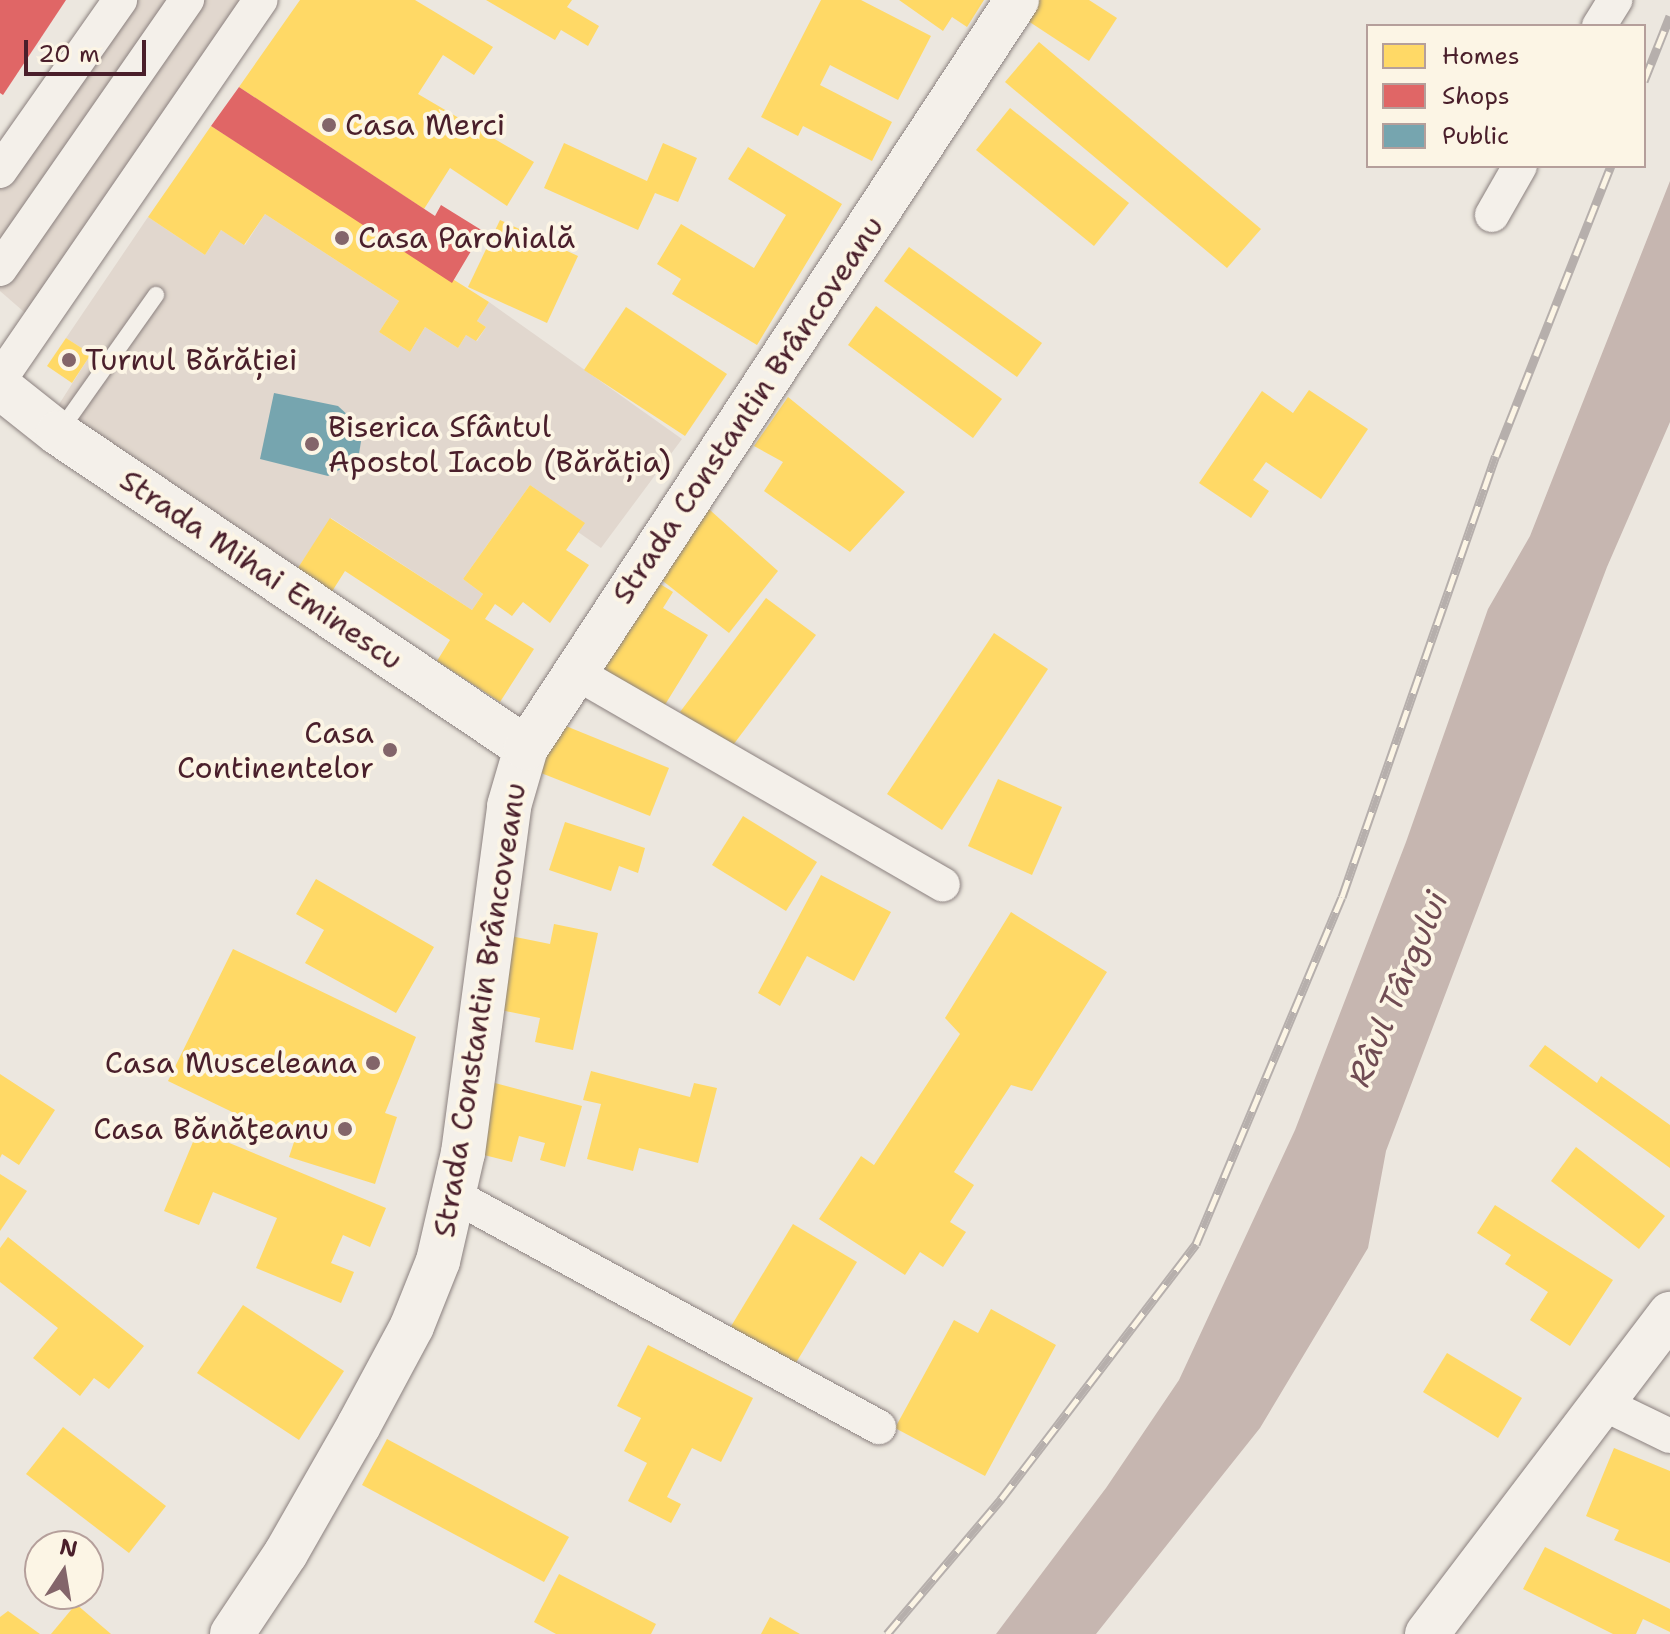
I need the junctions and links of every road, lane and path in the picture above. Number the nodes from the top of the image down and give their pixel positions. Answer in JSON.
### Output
{"nodes":[{"id":1,"x":120,"y":0,"type":"edge"},
{"id":2,"x":187,"y":0,"type":"edge"},
{"id":3,"x":260,"y":0,"type":"edge"},
{"id":4,"x":1017,"y":0,"type":"edge"},
{"id":5,"x":1615,"y":0,"type":"edge"},
{"id":6,"x":1600,"y":24,"type":"edge"},
{"id":7,"x":1519,"y":168,"type":"edge"},
{"id":8,"x":0,"y":171,"type":"edge"},
{"id":9,"x":1492,"y":215,"type":"dead end"},
{"id":10,"x":0,"y":269,"type":"edge"},
{"id":11,"x":156,"y":295,"type":"dead end"},
{"id":12,"x":0,"y":379,"type":"edge"},
{"id":13,"x":0,"y":387,"type":"edge"},
{"id":14,"x":58,"y":433,"type":"junction"},
{"id":15,"x":573,"y":671,"type":"junction"},
{"id":16,"x":526,"y":748,"type":"junction"},
{"id":17,"x":943,"y":885,"type":"dead end"},
{"id":18,"x":455,"y":1196,"type":"junction"},
{"id":19,"x":1670,"y":1314,"type":"edge"},
{"id":20,"x":1604,"y":1404,"type":"junction"},
{"id":21,"x":879,"y":1427,"type":"dead end"},
{"id":22,"x":1670,"y":1436,"type":"edge"},
{"id":23,"x":232,"y":1634,"type":"edge"},
{"id":24,"x":1427,"y":1634,"type":"edge"}],
"edges":[{"from":1,"to":8,"type":"street"},
{"from":2,"to":10,"type":"street"},
{"from":3,"to":12,"type":"street"},
{"from":4,"to":15,"type":"main road","name":"Strada Constantin Brâncoveanu"},
{"from":5,"to":6,"type":"street"},
{"from":7,"to":9,"type":"street"},
{"from":11,"to":14,"type":"lane"},
{"from":13,"to":14,"type":"main road","name":"Strada Mihai Eminescu"},
{"from":14,"to":16,"type":"main road","name":"Strada Mihai Eminescu"},
{"from":15,"to":16,"type":"main road","name":"Strada Constantin Brâncoveanu"},
{"from":15,"to":17,"type":"street"},
{"from":16,"to":18,"type":"main road","name":"Strada Constantin Brâncoveanu"},
{"from":18,"to":21,"type":"street"},
{"from":18,"to":23,"type":"main road","name":"Strada Constantin Brâncoveanu"},
{"from":19,"to":20,"type":"main road"},
{"from":20,"to":22,"type":"street"},
{"from":20,"to":24,"type":"main road"}]}
